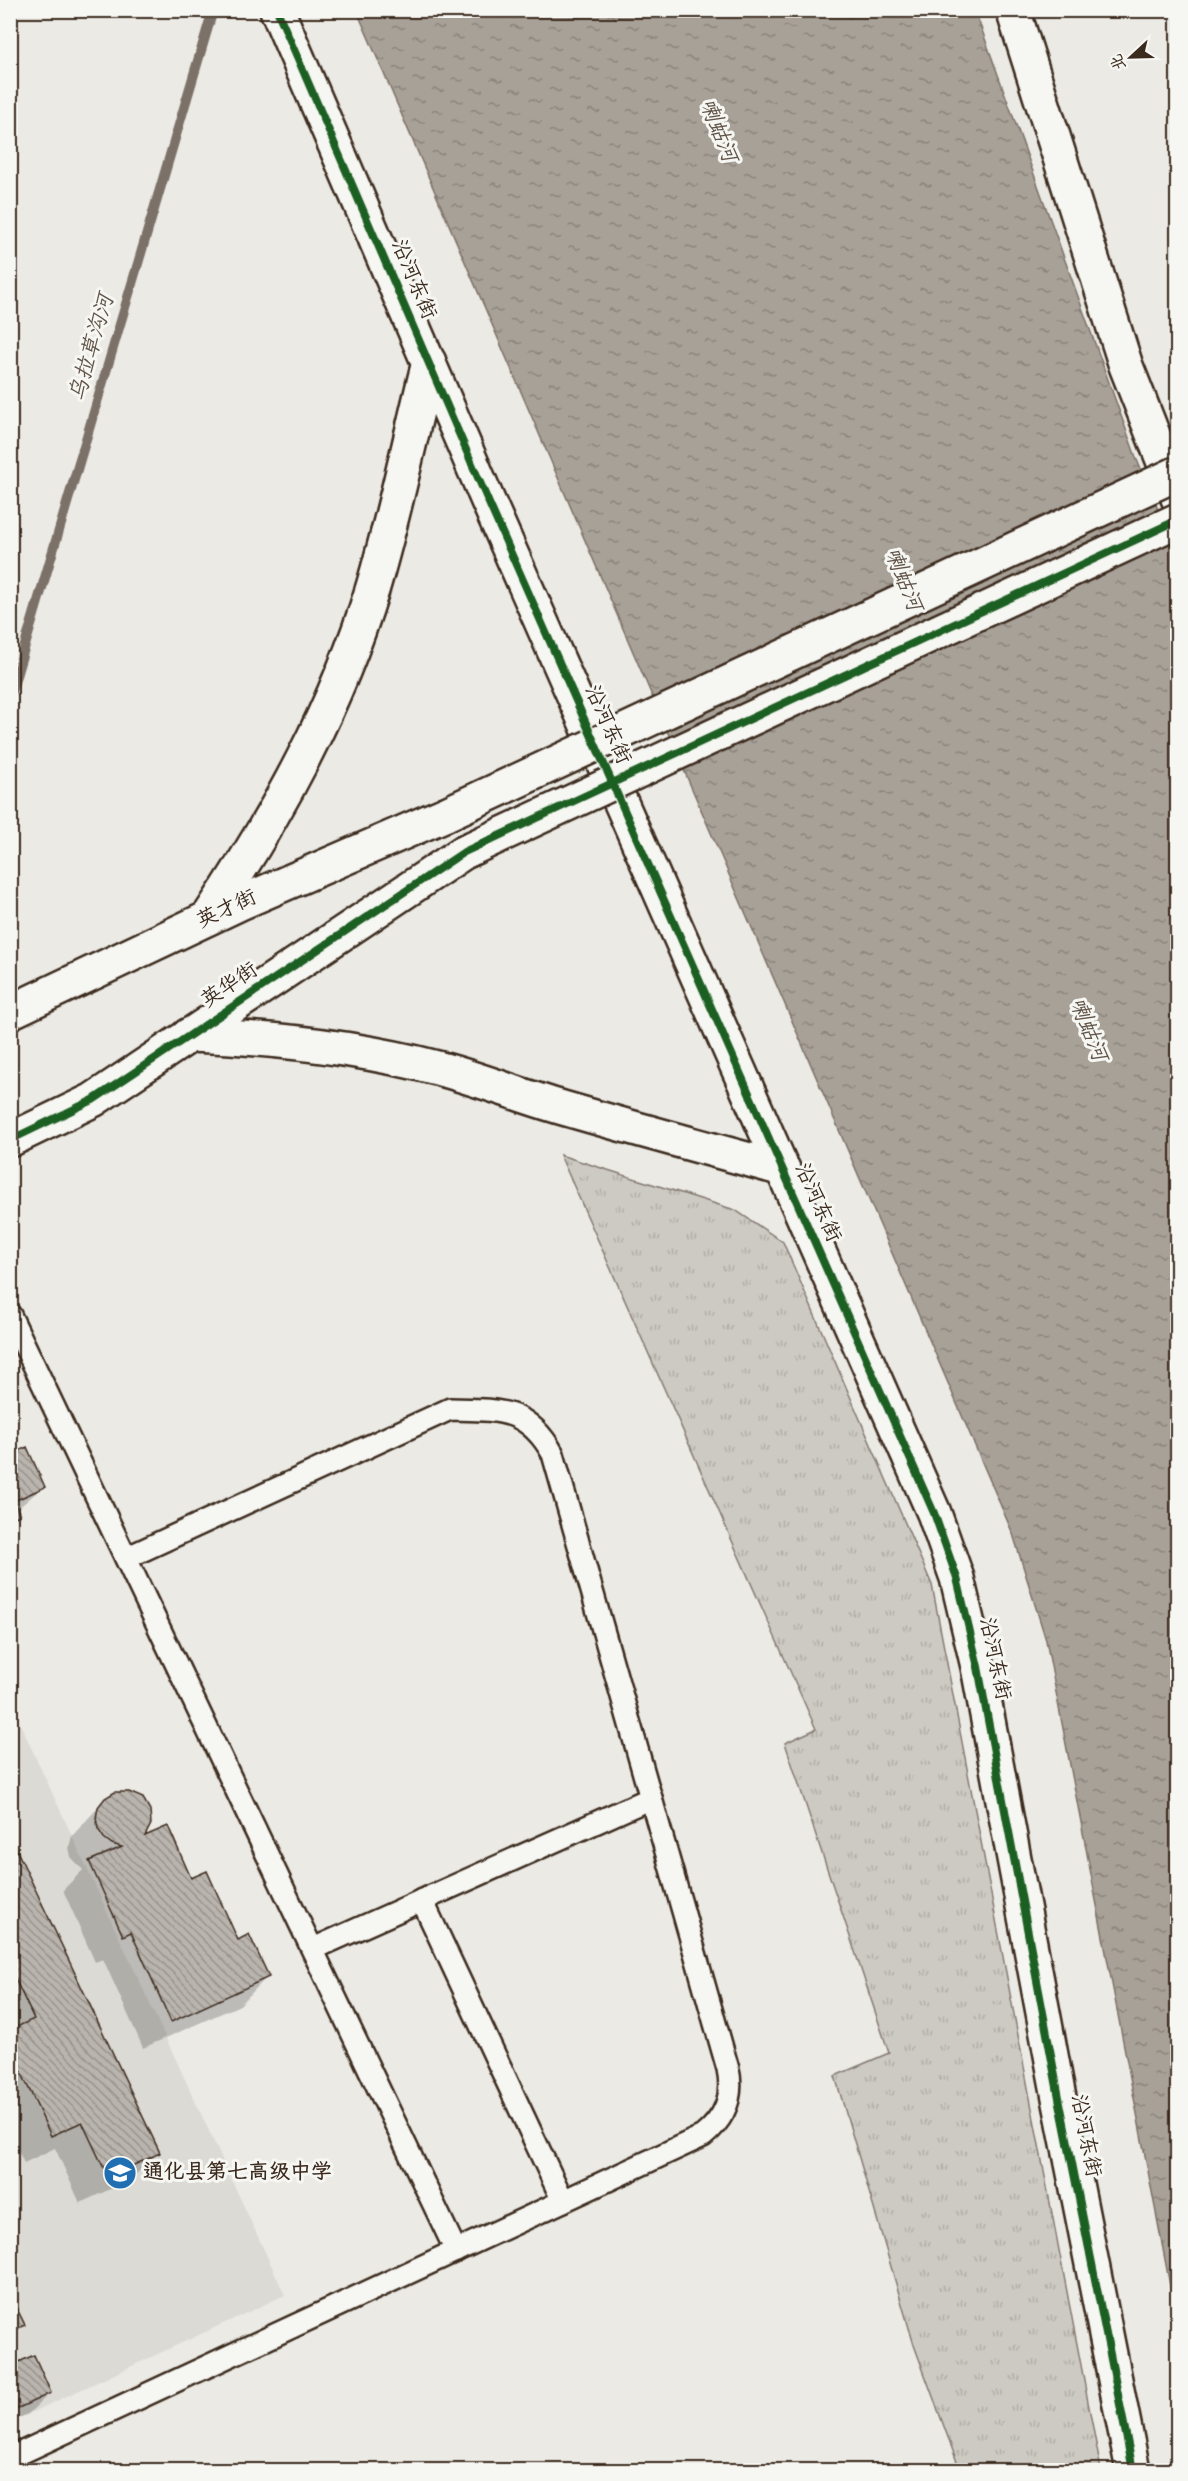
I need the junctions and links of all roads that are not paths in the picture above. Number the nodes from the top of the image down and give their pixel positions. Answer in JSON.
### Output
{"nodes":[{"id":1,"x":277,"y":10,"type":"edge"},
{"id":2,"x":1013,"y":10,"type":"edge"},
{"id":3,"x":429,"y":362,"type":"junction"},
{"id":4,"x":1178,"y":473,"type":"edge"},
{"id":5,"x":1178,"y":498,"type":"edge"},
{"id":6,"x":1178,"y":520,"type":"edge"},
{"id":7,"x":208,"y":918,"type":"junction"},
{"id":8,"x":10,"y":1012,"type":"edge"},
{"id":9,"x":189,"y":1035,"type":"junction"},
{"id":10,"x":10,"y":1140,"type":"edge"},
{"id":11,"x":783,"y":1169,"type":"junction"},
{"id":12,"x":10,"y":1315,"type":"edge"},
{"id":13,"x":126,"y":1558,"type":"junction"},
{"id":14,"x":651,"y":1798,"type":"junction"},
{"id":15,"x":422,"y":1900,"type":"junction"},
{"id":16,"x":312,"y":1949,"type":"junction"},
{"id":17,"x":563,"y":2201,"type":"junction"},
{"id":18,"x":456,"y":2251,"type":"junction"},
{"id":19,"x":10,"y":2458,"type":"edge"},
{"id":20,"x":1133,"y":2470,"type":"edge"}],
"edges":[{"from":1,"to":3,"type":"street","name":"沿河东街"},
{"from":2,"to":5,"type":"street"},
{"from":3,"to":7,"type":"street"},
{"from":3,"to":11,"type":"street","name":"沿河东街"},
{"from":4,"to":7,"type":"street","name":"英才街","bridge":true},
{"from":6,"to":9,"type":"street","name":"英华街","bridge":true},
{"from":7,"to":8,"type":"street","name":"英才街"},
{"from":9,"to":10,"type":"street","name":"英华街"},
{"from":9,"to":11,"type":"street"},
{"from":11,"to":20,"type":"street","name":"沿河东街"},
{"from":12,"to":13,"type":"lane"},
{"from":13,"to":14,"type":"lane"},
{"from":13,"to":16,"type":"lane"},
{"from":14,"to":15,"type":"lane"},
{"from":14,"to":17,"type":"lane"},
{"from":15,"to":16,"type":"lane"},
{"from":15,"to":17,"type":"lane"},
{"from":16,"to":18,"type":"lane"},
{"from":17,"to":18,"type":"lane"},
{"from":18,"to":19,"type":"lane"}]}
